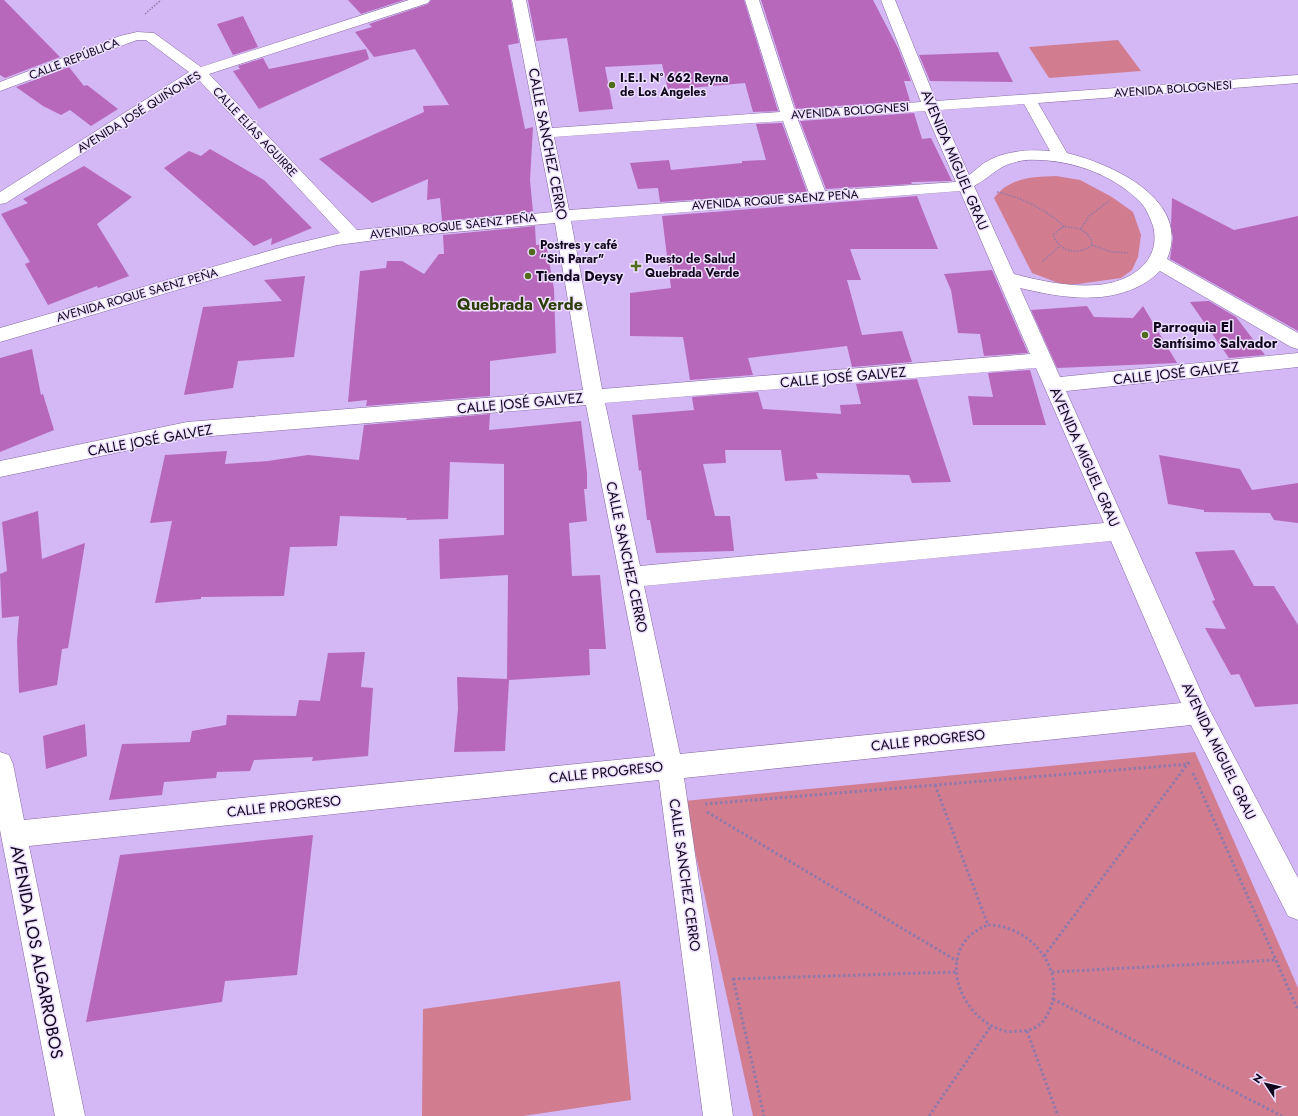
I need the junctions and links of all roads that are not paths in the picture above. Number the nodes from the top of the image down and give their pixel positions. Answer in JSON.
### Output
{"nodes":[{"id":1,"x":424,"y":0,"type":"edge"},
{"id":2,"x":520,"y":0,"type":"edge"},
{"id":3,"x":752,"y":0,"type":"edge"},
{"id":4,"x":888,"y":0,"type":"edge"},
{"id":5,"x":149,"y":36,"type":"joint"},
{"id":6,"x":199,"y":72,"type":"junction"},
{"id":7,"x":1298,"y":79,"type":"edge"},
{"id":8,"x":0,"y":87,"type":"edge"},
{"id":9,"x":1029,"y":100,"type":"junction"},
{"id":10,"x":930,"y":105,"type":"junction"},
{"id":11,"x":789,"y":115,"type":"junction"},
{"id":12,"x":545,"y":133,"type":"junction"},
{"id":13,"x":1062,"y":157,"type":"junction"},
{"id":14,"x":966,"y":185,"type":"junction"},
{"id":15,"x":819,"y":198,"type":"junction"},
{"id":16,"x":0,"y":199,"type":"edge"},
{"id":17,"x":562,"y":215,"type":"junction"},
{"id":18,"x":353,"y":236,"type":"junction"},
{"id":19,"x":1158,"y":262,"type":"junction"},
{"id":20,"x":1007,"y":279,"type":"junction"},
{"id":21,"x":0,"y":335,"type":"edge"},
{"id":22,"x":1298,"y":342,"type":"edge"},
{"id":23,"x":1043,"y":360,"type":"junction"},
{"id":24,"x":1298,"y":360,"type":"edge"},
{"id":25,"x":1054,"y":385,"type":"junction"},
{"id":26,"x":594,"y":397,"type":"junction"},
{"id":27,"x":0,"y":469,"type":"edge"},
{"id":28,"x":1118,"y":531,"type":"junction"},
{"id":29,"x":632,"y":577,"type":"junction"},
{"id":30,"x":1198,"y":712,"type":"junction"},
{"id":31,"x":670,"y":766,"type":"junction"},
{"id":32,"x":2,"y":780,"type":"edge"},
{"id":33,"x":14,"y":834,"type":"junction"},
{"id":34,"x":1298,"y":906,"type":"edge"},
{"id":35,"x":70,"y":1116,"type":"edge"},
{"id":36,"x":718,"y":1116,"type":"edge"}],
"edges":[{"from":1,"to":6,"type":"street","name":"AVENIDA JOSÉ QUIÑONES"},
{"from":2,"to":12,"type":"street","name":"CALLE SANCHEZ CERRO"},
{"from":3,"to":11,"type":"street"},
{"from":4,"to":10,"type":"street","name":"AVENIDA MIGUEL GRAU"},
{"from":5,"to":6,"type":"street","name":"CALLE ELÍAS AGUIRRE"},
{"from":5,"to":8,"type":"street","name":"CALLE REPÚBLICA"},
{"from":6,"to":16,"type":"street","name":"AVENIDA JOSÉ QUIÑONES"},
{"from":6,"to":18,"type":"street","name":"CALLE ELÍAS AGUIRRE"},
{"from":7,"to":9,"type":"street","name":"AVENIDA BOLOGNESI"},
{"from":9,"to":10,"type":"street","name":"AVENIDA BOLOGNESI"},
{"from":9,"to":13,"type":"street"},
{"from":10,"to":11,"type":"street","name":"AVENIDA BOLOGNESI"},
{"from":10,"to":14,"type":"street","name":"AVENIDA MIGUEL GRAU"},
{"from":11,"to":12,"type":"street","name":"AVENIDA BOLOGNESI"},
{"from":11,"to":15,"type":"street"},
{"from":12,"to":17,"type":"street","name":"CALLE SANCHEZ CERRO"},
{"from":13,"to":14,"type":"street"},
{"from":13,"to":19,"type":"street"},
{"from":14,"to":15,"type":"street","name":"AVENIDA ROQUE SAENZ PEÑA"},
{"from":14,"to":20,"type":"street","name":"AVENIDA MIGUEL GRAU"},
{"from":15,"to":17,"type":"street","name":"AVENIDA ROQUE SAENZ PEÑA"},
{"from":17,"to":18,"type":"street","name":"AVENIDA ROQUE SAENZ PEÑA"},
{"from":17,"to":26,"type":"street","name":"CALLE SANCHEZ CERRO"},
{"from":18,"to":21,"type":"street","name":"AVENIDA ROQUE SAENZ PEÑA"},
{"from":19,"to":20,"type":"street"},
{"from":19,"to":22,"type":"street"},
{"from":20,"to":23,"type":"street","name":"AVENIDA MIGUEL GRAU"},
{"from":23,"to":25,"type":"street","name":"AVENIDA MIGUEL GRAU"},
{"from":23,"to":26,"type":"street","name":"CALLE JOSÉ GALVEZ"},
{"from":24,"to":25,"type":"street","name":"CALLE JOSÉ GALVEZ"},
{"from":25,"to":28,"type":"street","name":"AVENIDA MIGUEL GRAU"},
{"from":26,"to":27,"type":"street","name":"CALLE JOSÉ GALVEZ"},
{"from":26,"to":29,"type":"street","name":"CALLE SANCHEZ CERRO"},
{"from":28,"to":29,"type":"street"},
{"from":28,"to":30,"type":"street","name":"AVENIDA MIGUEL GRAU"},
{"from":29,"to":31,"type":"street","name":"CALLE SANCHEZ CERRO"},
{"from":30,"to":31,"type":"street","name":"CALLE PROGRESO"},
{"from":30,"to":34,"type":"street","name":"AVENIDA MIGUEL GRAU"},
{"from":31,"to":33,"type":"street","name":"CALLE PROGRESO"},
{"from":31,"to":36,"type":"street","name":"CALLE SANCHEZ CERRO"},
{"from":32,"to":33,"type":"street","name":"AVENIDA LOS ALGARROBOS"},
{"from":33,"to":35,"type":"street","name":"AVENIDA LOS ALGARROBOS"}]}
